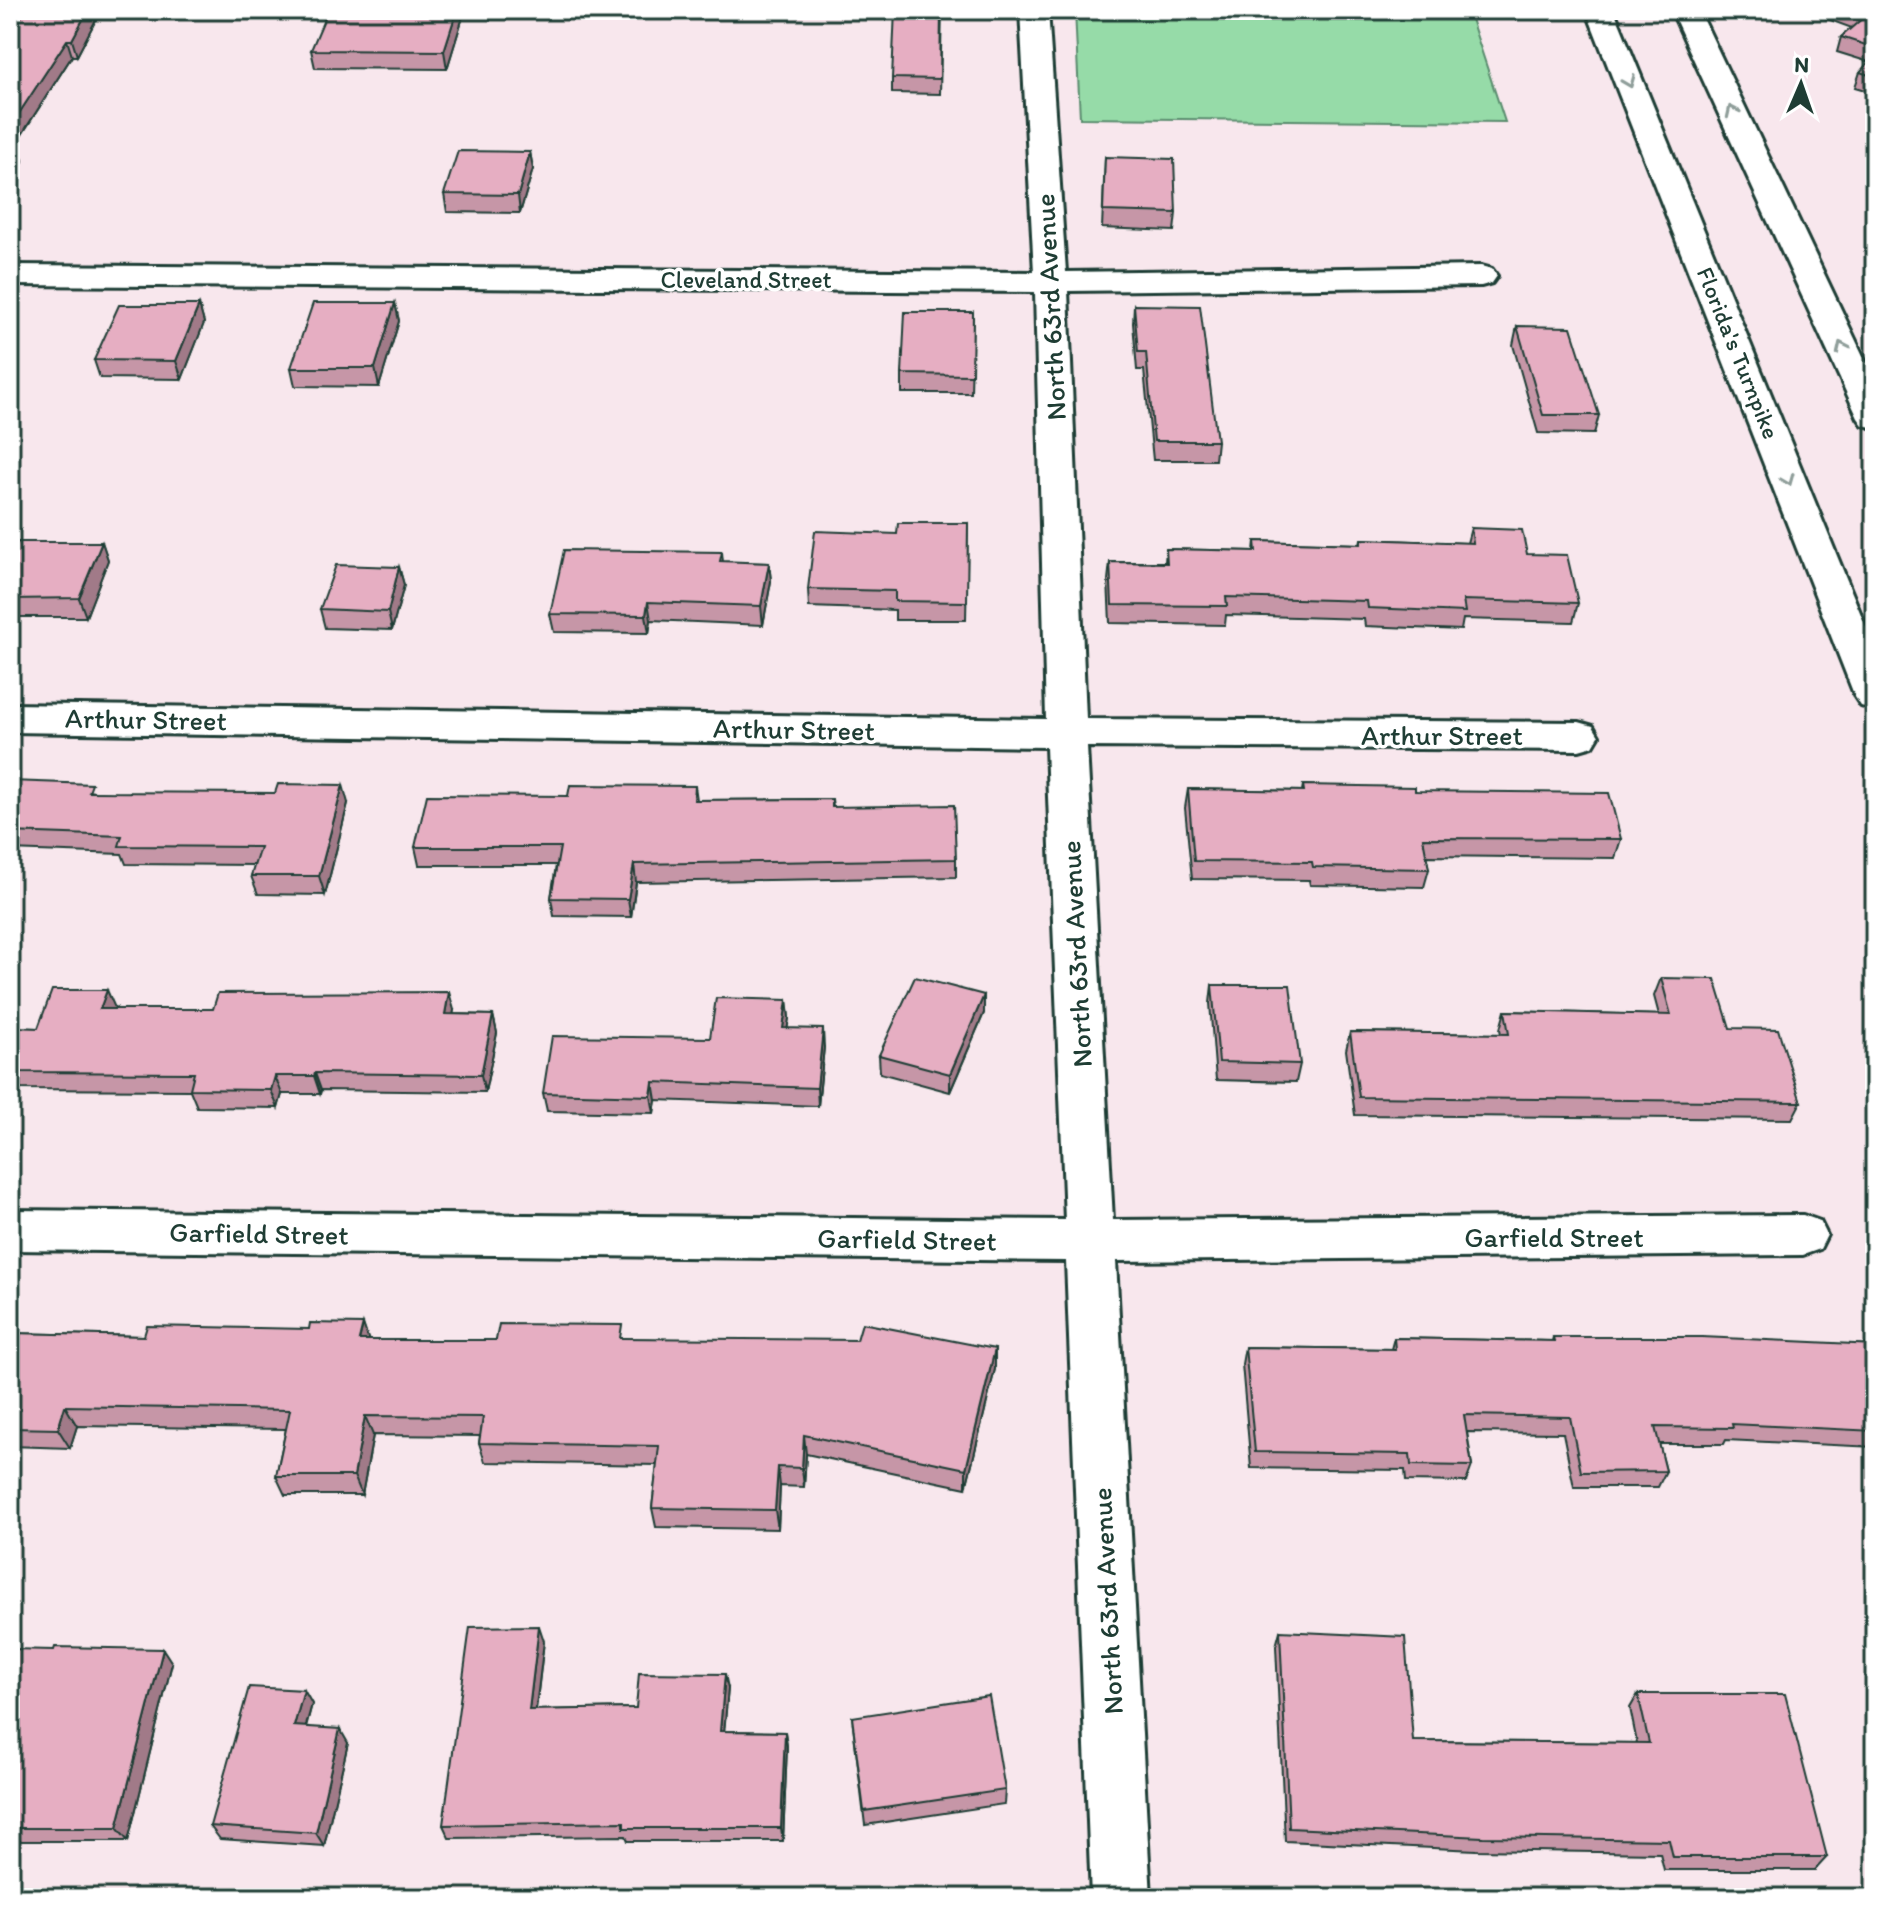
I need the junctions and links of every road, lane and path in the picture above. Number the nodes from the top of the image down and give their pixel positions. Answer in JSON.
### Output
{"nodes":[{"id":1,"x":1034,"y":10,"type":"edge"},
{"id":2,"x":1600,"y":10,"type":"edge"},
{"id":3,"x":1685,"y":10,"type":"edge"},
{"id":4,"x":10,"y":275,"type":"edge"},
{"id":5,"x":1481,"y":276,"type":"dead end"},
{"id":6,"x":1051,"y":282,"type":"junction"},
{"id":7,"x":1875,"y":418,"type":"edge"},
{"id":8,"x":1875,"y":697,"type":"edge"},
{"id":9,"x":10,"y":718,"type":"edge"},
{"id":10,"x":1066,"y":733,"type":"junction"},
{"id":11,"x":1579,"y":736,"type":"dead end"},
{"id":12,"x":10,"y":1230,"type":"edge"},
{"id":13,"x":1803,"y":1235,"type":"dead end"},
{"id":14,"x":1090,"y":1241,"type":"junction"},
{"id":15,"x":1121,"y":1898,"type":"edge"}],
"edges":[{"from":1,"to":6,"type":"main road","name":"North 63rd Avenue"},
{"from":2,"to":8,"type":"main road","name":"Florida's Turnpike","one_way":true},
{"from":7,"to":3,"type":"main road","one_way":true},
{"from":4,"to":6,"type":"main road","name":"Cleveland Street"},
{"from":5,"to":6,"type":"main road","name":"Cleveland Street"},
{"from":6,"to":10,"type":"main road","name":"North 63rd Avenue"},
{"from":9,"to":10,"type":"main road","name":"Arthur Street"},
{"from":10,"to":11,"type":"main road","name":"Arthur Street"},
{"from":10,"to":14,"type":"main road","name":"North 63rd Avenue"},
{"from":12,"to":14,"type":"main road","name":"Garfield Street"},
{"from":13,"to":14,"type":"main road","name":"Garfield Street"},
{"from":14,"to":15,"type":"main road","name":"North 63rd Avenue"}]}
